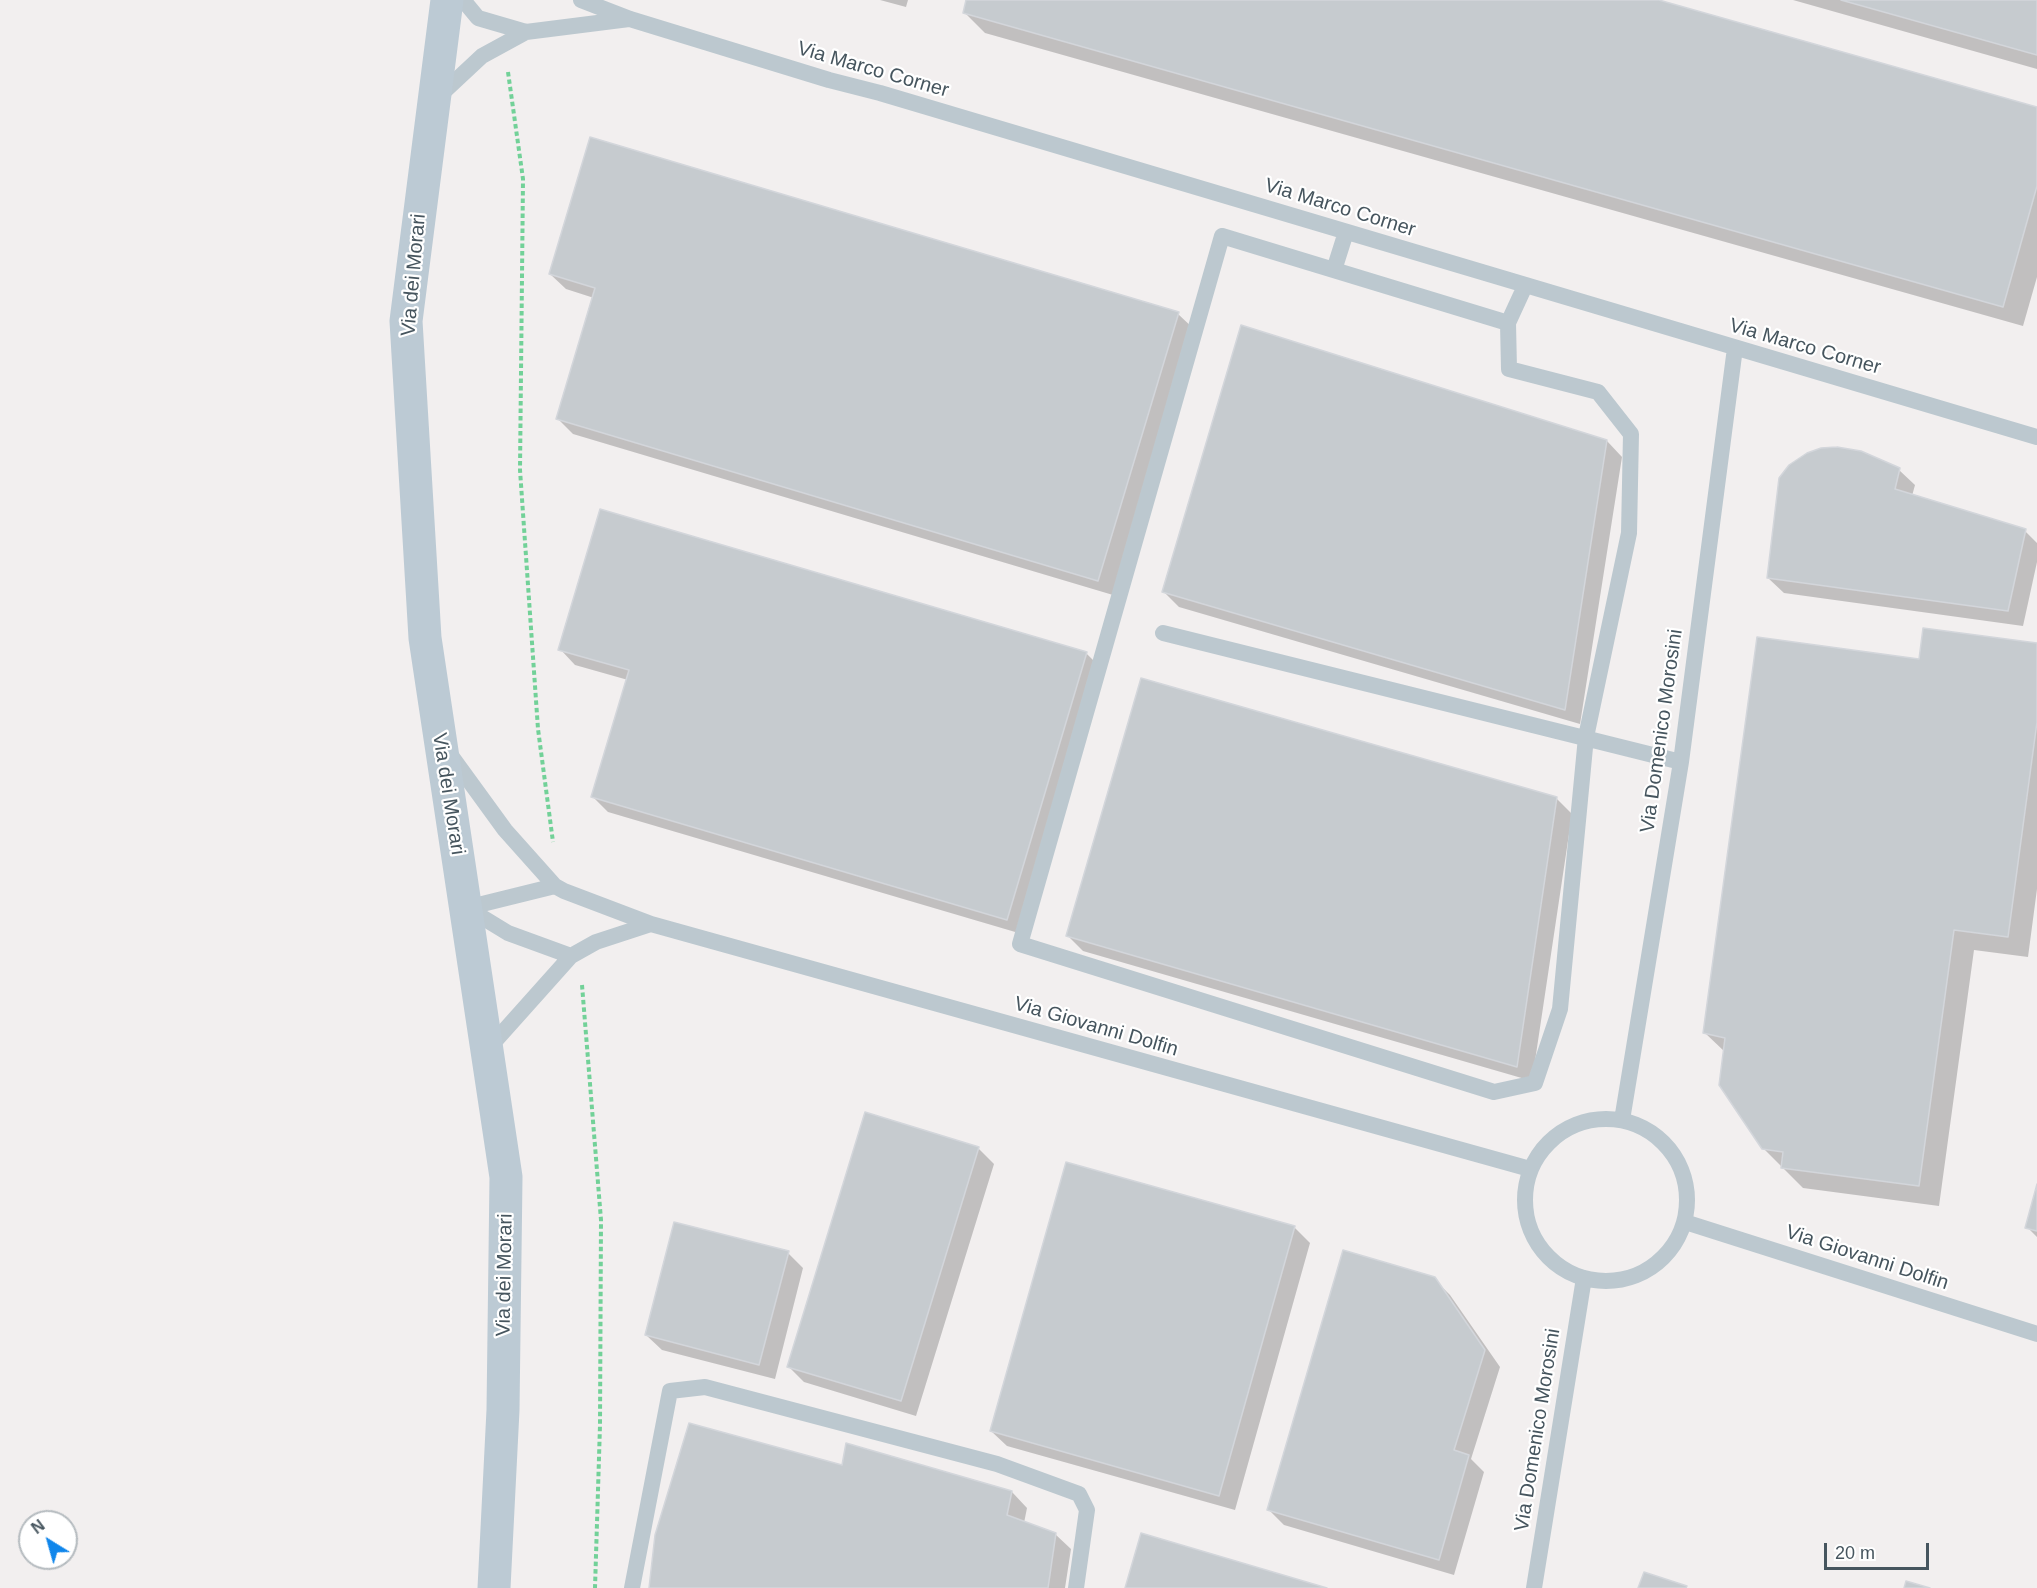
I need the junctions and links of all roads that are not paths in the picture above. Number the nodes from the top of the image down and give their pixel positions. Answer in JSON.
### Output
{"nodes":[{"id":1,"x":447,"y":0,"type":"edge"},
{"id":2,"x":463,"y":0,"type":"edge"},
{"id":3,"x":581,"y":0,"type":"edge"},
{"id":4,"x":630,"y":19,"type":"junction"},
{"id":5,"x":526,"y":32,"type":"junction"},
{"id":6,"x":434,"y":100,"type":"junction"},
{"id":7,"x":1346,"y":232,"type":"junction"},
{"id":8,"x":1334,"y":270,"type":"junction"},
{"id":9,"x":1525,"y":286,"type":"junction"},
{"id":10,"x":1508,"y":323,"type":"junction"},
{"id":11,"x":1735,"y":348,"type":"junction"},
{"id":12,"x":2037,"y":437,"type":"edge"},
{"id":13,"x":1163,"y":633,"type":"dead end"},
{"id":14,"x":1586,"y":737,"type":"junction"},
{"id":15,"x":439,"y":739,"type":"junction"},
{"id":16,"x":1681,"y":762,"type":"junction"},
{"id":17,"x":560,"y":888,"type":"junction"},
{"id":18,"x":466,"y":908,"type":"junction"},
{"id":19,"x":651,"y":924,"type":"junction"},
{"id":20,"x":576,"y":955,"type":"junction"},
{"id":21,"x":486,"y":1051,"type":"junction"},
{"id":22,"x":1622,"y":1120,"type":"junction"},
{"id":23,"x":1530,"y":1169,"type":"junction"},
{"id":24,"x":1685,"y":1222,"type":"junction"},
{"id":25,"x":1584,"y":1278,"type":"junction"},
{"id":26,"x":2037,"y":1334,"type":"edge"},
{"id":27,"x":494,"y":1588,"type":"edge"},
{"id":28,"x":632,"y":1588,"type":"edge"},
{"id":29,"x":1076,"y":1588,"type":"edge"},
{"id":30,"x":1534,"y":1588,"type":"edge"}],
"edges":[{"from":1,"to":6,"type":"street","name":"Via dei Morari"},
{"from":2,"to":5,"type":"lane","name":"Via Marco Corner"},
{"from":3,"to":4,"type":"lane","name":"Via Marco Corner"},
{"from":4,"to":5,"type":"lane","name":"Via Marco Corner"},
{"from":4,"to":7,"type":"lane","name":"Via Marco Corner"},
{"from":5,"to":6,"type":"lane","name":"Via Marco Corner"},
{"from":6,"to":15,"type":"street","name":"Via dei Morari"},
{"from":7,"to":8,"type":"lane"},
{"from":7,"to":9,"type":"lane","name":"Via Marco Corner"},
{"from":8,"to":10,"type":"lane"},
{"from":8,"to":14,"type":"lane"},
{"from":9,"to":10,"type":"lane"},
{"from":9,"to":11,"type":"lane","name":"Via Marco Corner"},
{"from":10,"to":14,"type":"lane"},
{"from":11,"to":12,"type":"lane","name":"Via Marco Corner"},
{"from":11,"to":16,"type":"lane","name":"Via Domenico Morosini"},
{"from":13,"to":14,"type":"lane"},
{"from":14,"to":16,"type":"lane"},
{"from":15,"to":17,"type":"lane","name":"Via Giovanni Dolfin"},
{"from":15,"to":18,"type":"street","name":"Via dei Morari"},
{"from":16,"to":22,"type":"lane","name":"Via Domenico Morosini"},
{"from":17,"to":18,"type":"lane"},
{"from":17,"to":19,"type":"lane","name":"Via Giovanni Dolfin"},
{"from":18,"to":20,"type":"lane"},
{"from":18,"to":21,"type":"street","name":"Via dei Morari"},
{"from":19,"to":20,"type":"lane"},
{"from":19,"to":23,"type":"lane","name":"Via Giovanni Dolfin"},
{"from":20,"to":21,"type":"lane"},
{"from":21,"to":27,"type":"street","name":"Via dei Morari"},
{"from":22,"to":23,"type":"lane"},
{"from":22,"to":24,"type":"lane"},
{"from":23,"to":25,"type":"lane"},
{"from":24,"to":25,"type":"lane"},
{"from":24,"to":26,"type":"lane","name":"Via Giovanni Dolfin"},
{"from":25,"to":30,"type":"lane","name":"Via Domenico Morosini"},
{"from":28,"to":29,"type":"lane"}]}
